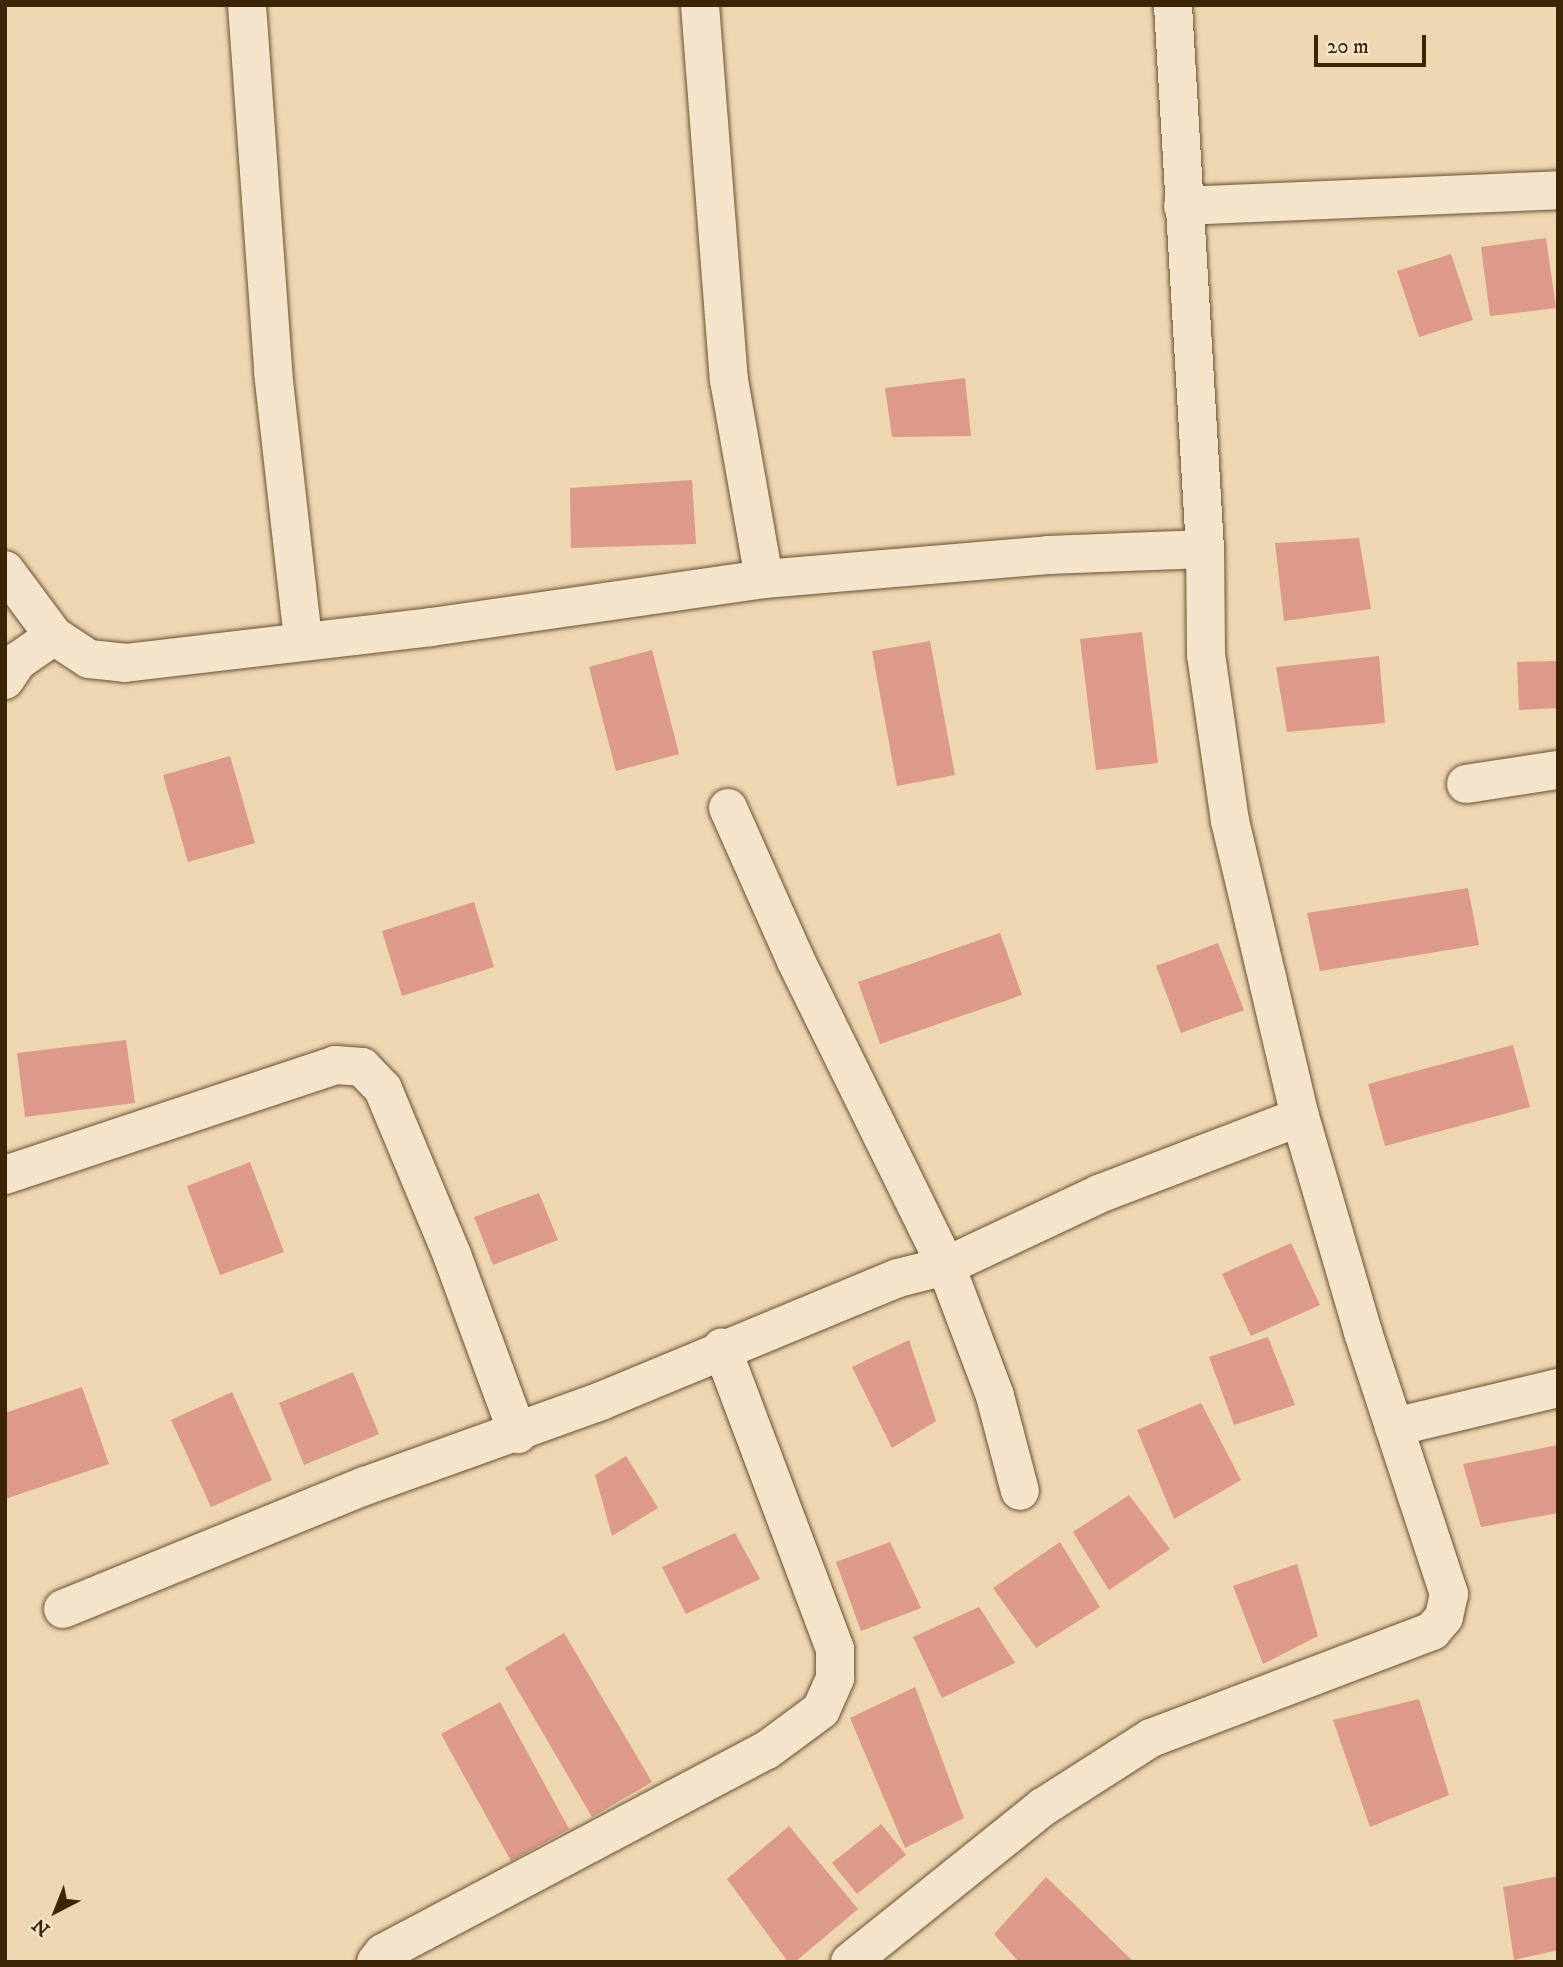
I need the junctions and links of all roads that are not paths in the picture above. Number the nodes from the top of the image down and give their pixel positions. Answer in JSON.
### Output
{"nodes":[{"id":1,"x":247,"y":5,"type":"edge"},
{"id":2,"x":699,"y":5,"type":"edge"},
{"id":3,"x":1173,"y":5,"type":"edge"},
{"id":4,"x":1558,"y":190,"type":"edge"},
{"id":5,"x":1183,"y":206,"type":"junction"},
{"id":6,"x":1205,"y":549,"type":"junction"},
{"id":7,"x":5,"y":570,"type":"edge"},
{"id":8,"x":764,"y":579,"type":"junction"},
{"id":9,"x":54,"y":636,"type":"junction"},
{"id":10,"x":303,"y":640,"type":"junction"},
{"id":11,"x":5,"y":680,"type":"edge"},
{"id":12,"x":1558,"y":770,"type":"edge"},
{"id":13,"x":1466,"y":783,"type":"dead end"},
{"id":14,"x":729,"y":808,"type":"dead end"},
{"id":15,"x":1300,"y":1117,"type":"junction"},
{"id":16,"x":5,"y":1175,"type":"edge"},
{"id":17,"x":946,"y":1266,"type":"junction"},
{"id":18,"x":722,"y":1348,"type":"junction"},
{"id":19,"x":1558,"y":1388,"type":"edge"},
{"id":20,"x":1394,"y":1427,"type":"junction"},
{"id":21,"x":518,"y":1434,"type":"junction"},
{"id":22,"x":1020,"y":1491,"type":"dead end"},
{"id":23,"x":63,"y":1608,"type":"dead end"},
{"id":24,"x":376,"y":1962,"type":"edge"},
{"id":25,"x":850,"y":1962,"type":"edge"}],
"edges":[{"from":1,"to":10,"type":"street"},
{"from":2,"to":8,"type":"street"},
{"from":3,"to":5,"type":"street"},
{"from":4,"to":5,"type":"street"},
{"from":5,"to":6,"type":"street"},
{"from":6,"to":8,"type":"street"},
{"from":6,"to":15,"type":"street"},
{"from":7,"to":9,"type":"street"},
{"from":8,"to":10,"type":"street"},
{"from":9,"to":10,"type":"street"},
{"from":9,"to":11,"type":"street"},
{"from":12,"to":13,"type":"street"},
{"from":14,"to":17,"type":"street"},
{"from":15,"to":17,"type":"street"},
{"from":15,"to":20,"type":"street"},
{"from":16,"to":21,"type":"street"},
{"from":17,"to":18,"type":"street"},
{"from":17,"to":22,"type":"street"},
{"from":18,"to":21,"type":"street"},
{"from":18,"to":24,"type":"street"},
{"from":19,"to":20,"type":"street"},
{"from":20,"to":25,"type":"street"},
{"from":21,"to":23,"type":"street"}]}
